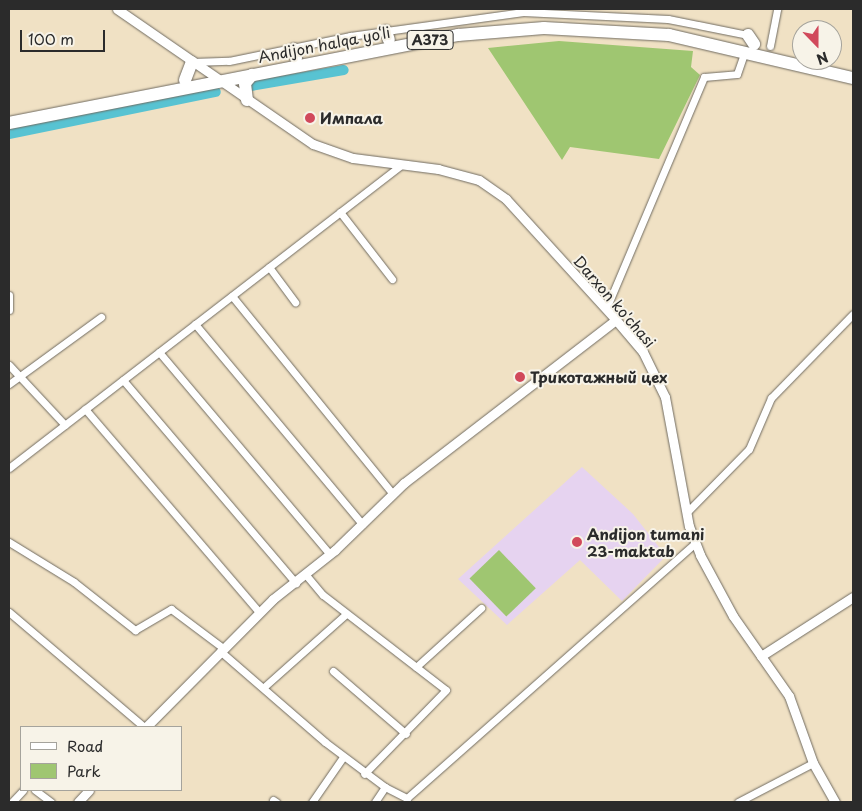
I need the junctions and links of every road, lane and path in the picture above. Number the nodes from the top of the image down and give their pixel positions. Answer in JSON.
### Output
{"nodes":[{"id":1,"x":118,"y":9,"type":"edge"},
{"id":2,"x":777,"y":9,"type":"edge"},
{"id":3,"x":749,"y":43,"type":"junction"},
{"id":4,"x":770,"y":46,"type":"junction"},
{"id":5,"x":792,"y":53,"type":"edge"},
{"id":6,"x":297,"y":58,"type":"junction"},
{"id":7,"x":192,"y":62,"type":"junction"},
{"id":8,"x":252,"y":75,"type":"junction"},
{"id":9,"x":217,"y":78,"type":"junction"},
{"id":10,"x":853,"y":78,"type":"edge"},
{"id":11,"x":185,"y":80,"type":"junction"},
{"id":12,"x":247,"y":100,"type":"junction"},
{"id":13,"x":9,"y":116,"type":"edge"},
{"id":14,"x":9,"y":123,"type":"edge"},
{"id":15,"x":401,"y":165,"type":"junction"},
{"id":16,"x":340,"y":212,"type":"junction"},
{"id":17,"x":270,"y":267,"type":"junction"},
{"id":18,"x":392,"y":279,"type":"dead end"},
{"id":19,"x":9,"y":295,"type":"edge"},
{"id":20,"x":232,"y":296,"type":"junction"},
{"id":21,"x":295,"y":302,"type":"dead end"},
{"id":22,"x":606,"y":309,"type":"junction"},
{"id":23,"x":9,"y":310,"type":"edge"},
{"id":24,"x":853,"y":314,"type":"edge"},
{"id":25,"x":101,"y":317,"type":"dead end"},
{"id":26,"x":616,"y":320,"type":"junction"},
{"id":27,"x":196,"y":324,"type":"junction"},
{"id":28,"x":159,"y":352,"type":"junction"},
{"id":29,"x":9,"y":365,"type":"edge"},
{"id":30,"x":18,"y":377,"type":"junction"},
{"id":31,"x":123,"y":380,"type":"junction"},
{"id":32,"x":9,"y":384,"type":"edge"},
{"id":33,"x":85,"y":409,"type":"junction"},
{"id":34,"x":65,"y":425,"type":"junction"},
{"id":35,"x":9,"y":468,"type":"edge"},
{"id":36,"x":393,"y":494,"type":"junction"},
{"id":37,"x":686,"y":512,"type":"junction"},
{"id":38,"x":362,"y":524,"type":"junction"},
{"id":39,"x":9,"y":542,"type":"edge"},
{"id":40,"x":695,"y":543,"type":"junction"},
{"id":41,"x":330,"y":554,"type":"junction"},
{"id":42,"x":306,"y":575,"type":"junction"},
{"id":43,"x":296,"y":583,"type":"junction"},
{"id":44,"x":853,"y":597,"type":"edge"},
{"id":45,"x":481,"y":608,"type":"dead end"},
{"id":46,"x":9,"y":612,"type":"edge"},
{"id":47,"x":259,"y":612,"type":"junction"},
{"id":48,"x":346,"y":614,"type":"junction"},
{"id":49,"x":222,"y":649,"type":"junction"},
{"id":50,"x":762,"y":656,"type":"junction"},
{"id":51,"x":416,"y":667,"type":"junction"},
{"id":52,"x":333,"y":671,"type":"dead end"},
{"id":53,"x":264,"y":687,"type":"junction"},
{"id":54,"x":144,"y":726,"type":"edge"},
{"id":55,"x":146,"y":726,"type":"edge"},
{"id":56,"x":406,"y":734,"type":"junction"},
{"id":57,"x":343,"y":757,"type":"junction"},
{"id":58,"x":813,"y":762,"type":"junction"},
{"id":59,"x":364,"y":774,"type":"junction"},
{"id":60,"x":385,"y":787,"type":"junction"},
{"id":61,"x":21,"y":791,"type":"edge"},
{"id":62,"x":36,"y":791,"type":"edge"},
{"id":63,"x":88,"y":791,"type":"edge"},
{"id":64,"x":12,"y":802,"type":"edge"},
{"id":65,"x":52,"y":802,"type":"edge"},
{"id":66,"x":78,"y":802,"type":"edge"},
{"id":67,"x":312,"y":802,"type":"edge"},
{"id":68,"x":375,"y":802,"type":"edge"},
{"id":69,"x":738,"y":802,"type":"edge"},
{"id":70,"x":835,"y":802,"type":"edge"}],
"edges":[{"from":1,"to":7,"type":"main road","name":"Darxon ko'chasi"},
{"from":2,"to":4,"type":"street"},
{"from":3,"to":4,"type":"highway","name":"Andijon halqa yo‘li","number":"A373"},
{"from":3,"to":6,"type":"highway","name":"Andijon halqa yo‘li","number":"A373"},
{"from":3,"to":6,"type":"highway","name":"Andijon halqa yo‘li","number":"A373"},
{"from":3,"to":10,"type":"highway","name":"Andijon halqa yo‘li","number":"A373"},
{"from":3,"to":22,"type":"street"},
{"from":4,"to":5,"type":"highway","name":"Andijon halqa yo‘li","number":"A373"},
{"from":6,"to":7,"type":"street"},
{"from":6,"to":8,"type":"highway","name":"Andijon halqa yo‘li","number":"A373"},
{"from":6,"to":9,"type":"highway","name":"Andijon halqa yo‘li","number":"A373"},
{"from":7,"to":9,"type":"main road","name":"Darxon ko'chasi"},
{"from":7,"to":11,"type":"highway"},
{"from":8,"to":9,"type":"highway","name":"Andijon halqa yo‘li","number":"A373"},
{"from":8,"to":12,"type":"highway"},
{"from":9,"to":11,"type":"highway","name":"Andijon halqa yo‘li","number":"A373"},
{"from":9,"to":12,"type":"main road","name":"Darxon ko'chasi"},
{"from":9,"to":14,"type":"highway","name":"Andijon halqa yo‘li","number":"A373"},
{"from":11,"to":13,"type":"highway","name":"Andijon halqa yo‘li","number":"A373"},
{"from":12,"to":15,"type":"main road","name":"Darxon ko'chasi"},
{"from":15,"to":16,"type":"street"},
{"from":15,"to":22,"type":"main road","name":"Darxon ko'chasi"},
{"from":16,"to":17,"type":"street"},
{"from":16,"to":18,"type":"street"},
{"from":17,"to":20,"type":"street"},
{"from":17,"to":21,"type":"street"},
{"from":19,"to":23,"type":"street"},
{"from":20,"to":27,"type":"street"},
{"from":20,"to":36,"type":"street"},
{"from":22,"to":26,"type":"main road","name":"Darxon ko'chasi"},
{"from":24,"to":37,"type":"street"},
{"from":25,"to":30,"type":"street"},
{"from":26,"to":36,"type":"main road"},
{"from":26,"to":37,"type":"main road","name":"Darxon ko'chasi"},
{"from":27,"to":28,"type":"street"},
{"from":27,"to":38,"type":"street"},
{"from":28,"to":31,"type":"street"},
{"from":28,"to":41,"type":"street"},
{"from":29,"to":30,"type":"street"},
{"from":30,"to":32,"type":"street"},
{"from":30,"to":34,"type":"street"},
{"from":31,"to":33,"type":"street"},
{"from":31,"to":43,"type":"street"},
{"from":33,"to":34,"type":"street"},
{"from":33,"to":47,"type":"street"},
{"from":34,"to":35,"type":"street"},
{"from":36,"to":38,"type":"main road"},
{"from":37,"to":40,"type":"main road","name":"Darxon ko'chasi"},
{"from":38,"to":41,"type":"main road"},
{"from":39,"to":49,"type":"street"},
{"from":40,"to":50,"type":"main road","name":"Darxon ko'chasi"},
{"from":40,"to":60,"type":"street"},
{"from":41,"to":42,"type":"main road"},
{"from":42,"to":43,"type":"main road"},
{"from":42,"to":48,"type":"street"},
{"from":43,"to":47,"type":"main road"},
{"from":44,"to":50,"type":"main road"},
{"from":45,"to":51,"type":"street"},
{"from":46,"to":54,"type":"street"},
{"from":47,"to":49,"type":"main road"},
{"from":48,"to":51,"type":"street"},
{"from":48,"to":53,"type":"street"},
{"from":49,"to":53,"type":"street"},
{"from":49,"to":55,"type":"main road"},
{"from":50,"to":58,"type":"main road","name":"Darxon ko'chasi"},
{"from":51,"to":56,"type":"street"},
{"from":52,"to":56,"type":"street"},
{"from":53,"to":57,"type":"street"},
{"from":56,"to":59,"type":"street"},
{"from":57,"to":59,"type":"street"},
{"from":57,"to":67,"type":"street"},
{"from":58,"to":69,"type":"street"},
{"from":58,"to":70,"type":"main road","name":"Darxon ko'chasi"},
{"from":59,"to":60,"type":"street"},
{"from":60,"to":68,"type":"street"},
{"from":61,"to":64,"type":"street"},
{"from":62,"to":65,"type":"street"},
{"from":63,"to":66,"type":"main road"}]}
